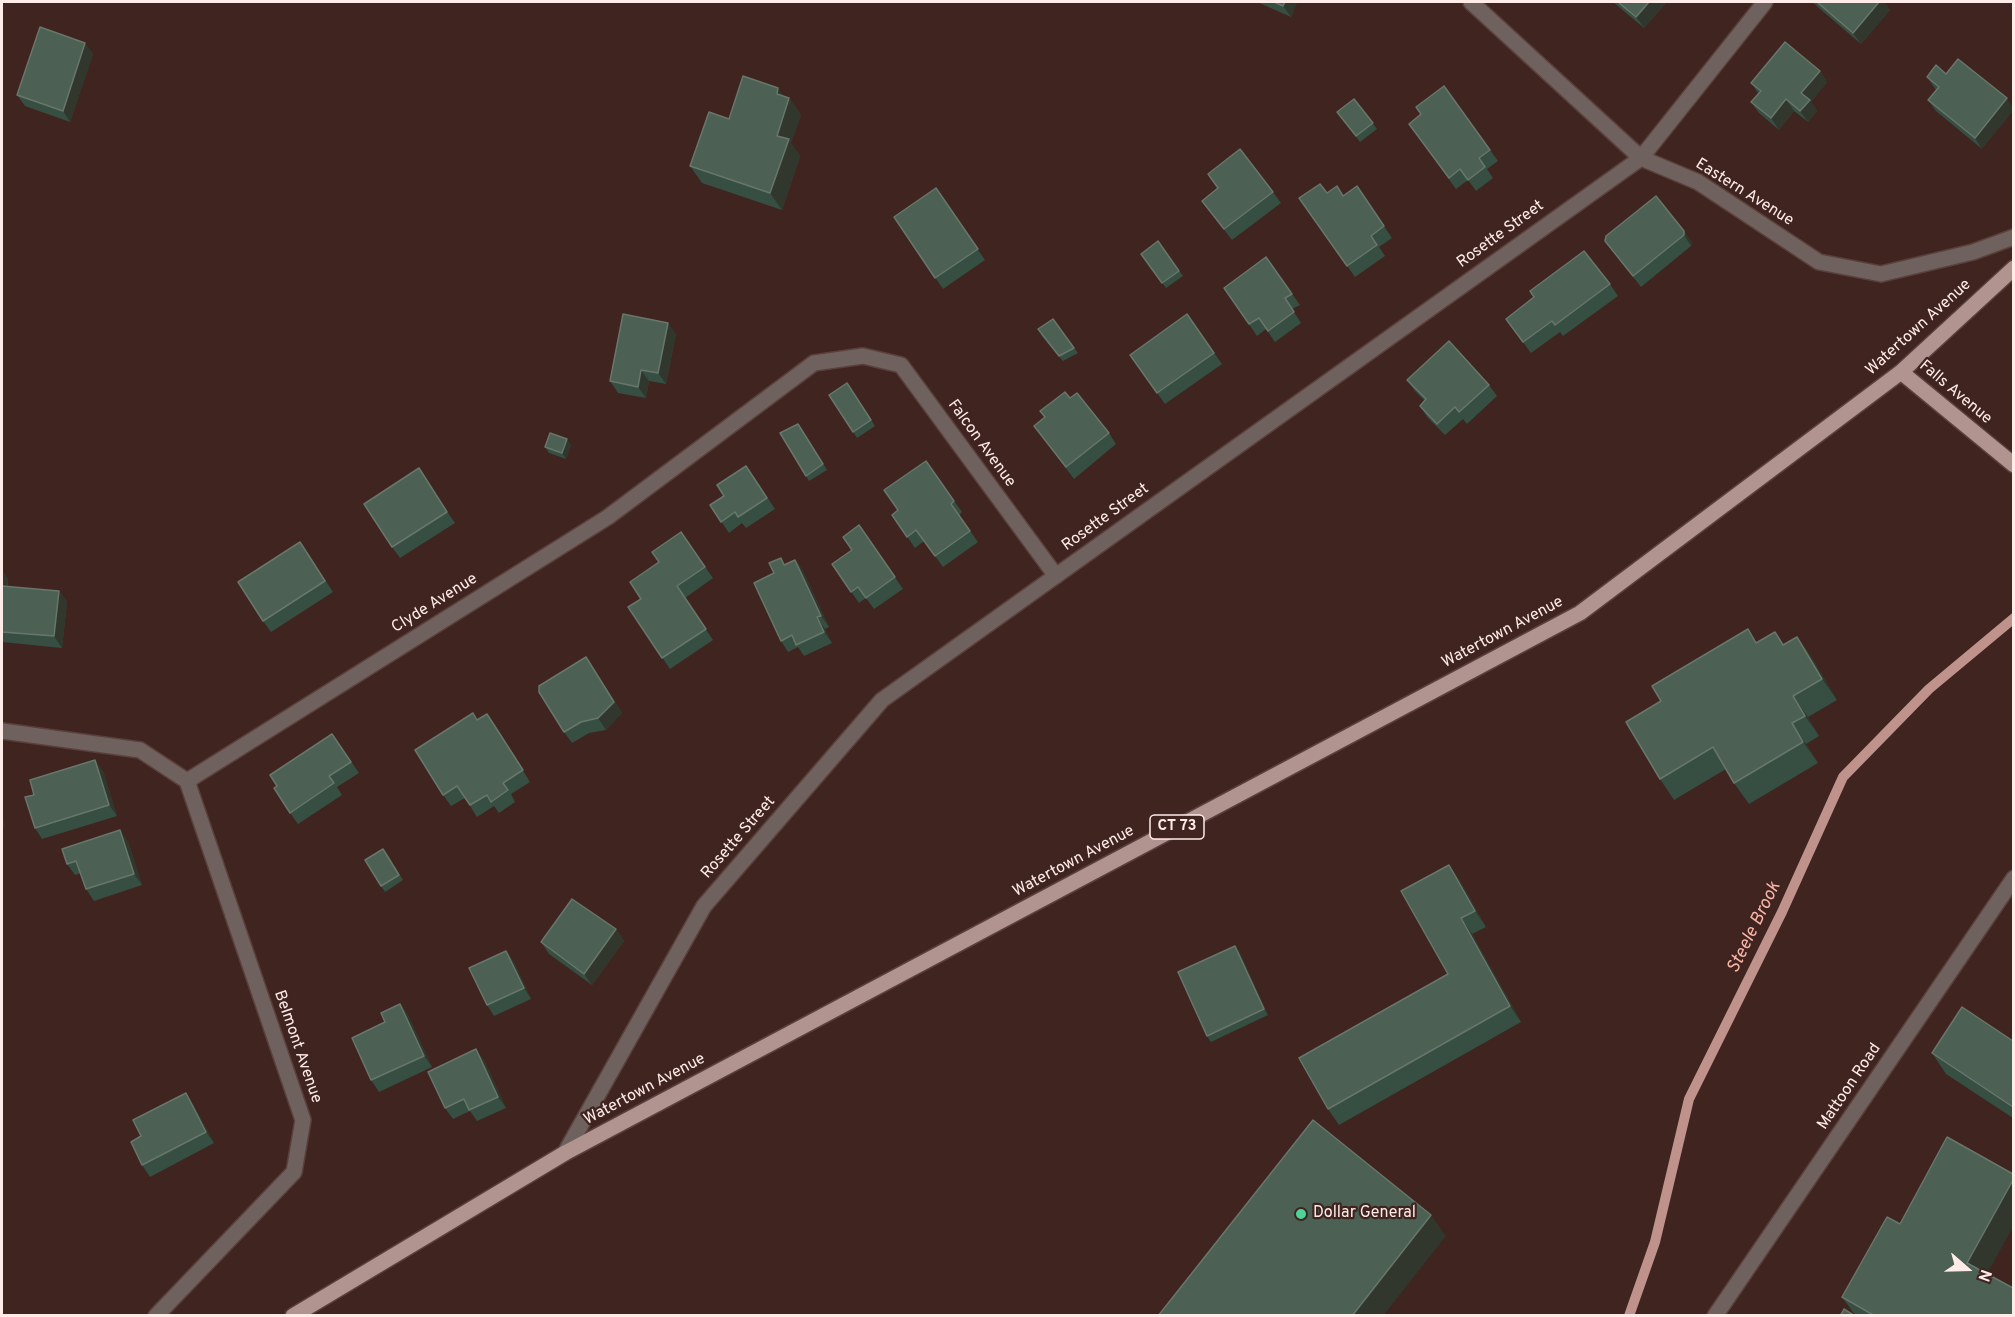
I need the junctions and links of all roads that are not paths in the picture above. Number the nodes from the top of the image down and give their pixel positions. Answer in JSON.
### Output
{"nodes":[{"id":1,"x":1471,"y":2,"type":"edge"},
{"id":2,"x":1765,"y":2,"type":"edge"},
{"id":3,"x":1641,"y":158,"type":"junction"},
{"id":4,"x":2013,"y":237,"type":"edge"},
{"id":5,"x":2013,"y":268,"type":"edge"},
{"id":6,"x":863,"y":356,"type":"joint"},
{"id":7,"x":1901,"y":372,"type":"junction"},
{"id":8,"x":2008,"y":461,"type":"edge"},
{"id":9,"x":1056,"y":576,"type":"junction"},
{"id":10,"x":2,"y":731,"type":"edge"},
{"id":11,"x":187,"y":781,"type":"junction"},
{"id":12,"x":2013,"y":878,"type":"edge"},
{"id":13,"x":565,"y":1153,"type":"junction"},
{"id":14,"x":156,"y":1316,"type":"edge"},
{"id":15,"x":293,"y":1316,"type":"edge"},
{"id":16,"x":1715,"y":1316,"type":"edge"}],
"edges":[{"from":1,"to":3,"type":"street","name":"Eastern Avenue"},
{"from":2,"to":3,"type":"street","name":"Rosette Street"},
{"from":3,"to":4,"type":"street","name":"Eastern Avenue"},
{"from":3,"to":9,"type":"street","name":"Rosette Street"},
{"from":5,"to":7,"type":"main road","name":"Watertown Avenue","number":"CT 73"},
{"from":6,"to":9,"type":"street","name":"Falcon Avenue"},
{"from":6,"to":11,"type":"street","name":"Clyde Avenue"},
{"from":7,"to":8,"type":"main road","name":"Falls Avenue"},
{"from":7,"to":13,"type":"main road","name":"Watertown Avenue","number":"CT 73"},
{"from":9,"to":13,"type":"street","name":"Rosette Street"},
{"from":10,"to":11,"type":"street"},
{"from":11,"to":14,"type":"street","name":"Belmont Avenue"},
{"from":12,"to":16,"type":"street","name":"Mattoon Road"},
{"from":13,"to":15,"type":"main road","name":"Watertown Avenue","number":"CT 73"}]}
